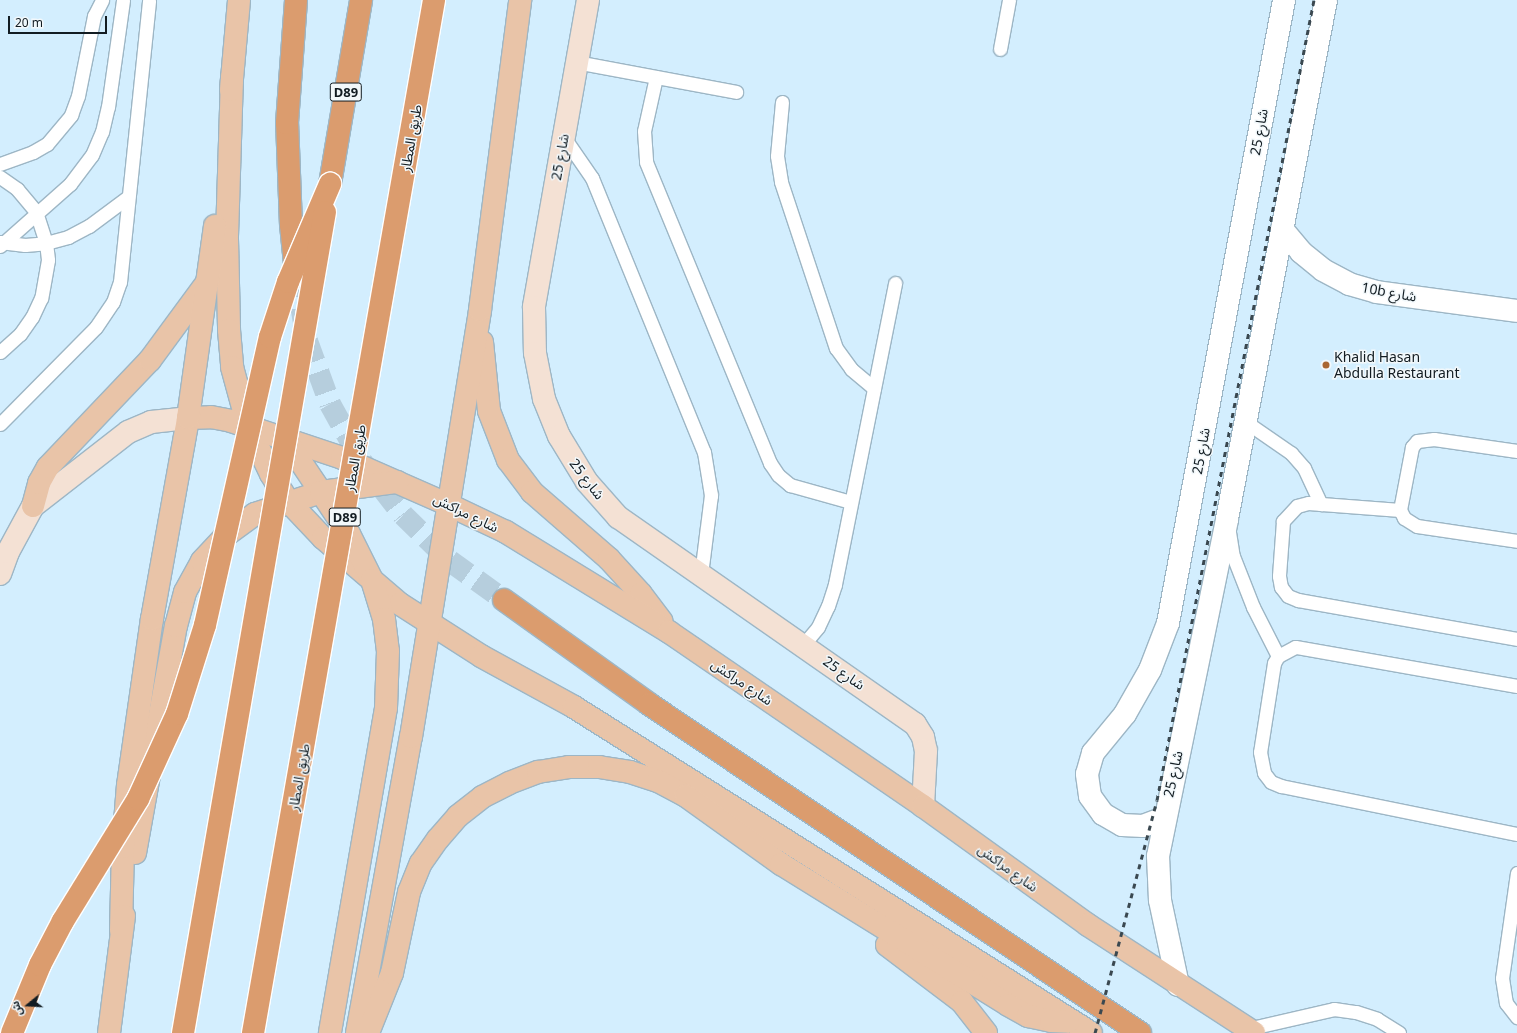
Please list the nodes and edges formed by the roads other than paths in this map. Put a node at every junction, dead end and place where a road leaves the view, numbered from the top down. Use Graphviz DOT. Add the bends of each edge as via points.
graph roads {
  1 [pos="102,0"];
  2 [pos="123,0"];
  3 [pos="149,0"];
  4 [pos="240,0"];
  5 [pos="296,0"];
  6 [pos="362,0"];
  7 [pos="434,0"];
  8 [pos="520,0"];
  9 [pos="588,0"];
  10 [pos="1009,0"];
  11 [pos="1284,0"];
  12 [pos="1326,0"];
  13 [pos="1000,49"];
  14 [pos="576,62"];
  15 [pos="232,77"];
  16 [pos="656,77"];
  17 [pos="736,92"];
  18 [pos="782,102"];
  19 [pos="563,136"];
  20 [pos="0,164"];
  21 [pos="0,177"];
  22 [pos="330,184"];
  23 [pos="128,197"];
  24 [pos="36,212"];
  25 [pos="1282,229"];
  26 [pos="1,243"];
  27 [pos="46,243"];
  28 [pos="296,275"];
  29 [pos="209,281"];
  30 [pos="895,283"];
  31 [pos="480,310"];
  32 [pos="1517,311"];
  33 [pos="0,352"];
  34 [pos="874,388"];
  35 [pos="188,418"];
  36 [pos="1246,422"];
  37 [pos="0,424"];
  38 [pos="248,426"];
  39 [pos="284,437"];
  40 [pos="1517,451"];
  41 [pos="398,482"];
  42 [pos="322,492"];
  43 [pos="288,501"];
  44 [pos="851,502"];
  45 [pos="447,504"];
  46 [pos="1321,504"];
  47 [pos="33,506"];
  48 [pos="1400,510"];
  49 [pos="1227,519"];
  50 [pos="1517,540"];
  51 [pos="1216,564"];
  52 [pos="1179,573"];
  53 [pos="0,574"];
  54 [pos="701,574"];
  55 [pos="372,580"];
  56 [pos="504,600"];
  57 [pos="429,623"];
  58 [pos="669,632"];
  59 [pos="1517,639"];
  60 [pos="803,645"];
  61 [pos="1278,656"];
  62 [pos="1517,686"];
  63 [pos="923,806"];
  64 [pos="1164,818"];
  65 [pos="1517,834"];
  66 [pos="781,864"];
  67 [pos="1517,873"];
  68 [pos="121,930"];
  69 [pos="1178,985"];
  70 [pos="1517,1017"];
  71 [pos="1082,1028"];
  72 [pos="1251,1031"];
  73 [pos="12,1033"];
  74 [pos="109,1033"];
  75 [pos="183,1033"];
  76 [pos="253,1033"];
  77 [pos="330,1033"];
  78 [pos="357,1033"];
  79 [pos="368,1033"];
  80 [pos="986,1033"];
  81 [pos="1140,1033"];
  82 [pos="1399,1033"];
  1 -- 20 [label="lane" via="94,16 78,96 71,115 47,144"];
  2 -- 24 [label="lane" via="102,132 82,170 70,184"];
  3 -- 23 [label="lane"];
  4 -- 15 [label="main road"];
  5 -- 28 [label="highway" via="287,123 291,225"];
  6 -- 22 [label="highway, D89"];
  7 -- 76 [label="highway, طريق المطار / D89, bridge"];
  8 -- 31 [label="main road"];
  9 -- 14 [label="street, شارع 25"];
  10 -- 13 [label="lane"];
  11 -- 52 [label="street, شارع 25"];
  12 -- 25 [label="street, شارع 25"];
  14 -- 16 [label="lane"];
  14 -- 19 [label="street, شارع 25"];
  15 -- 29 [label="main road"];
  15 -- 38 [label="main road" via="227,239 229,330 232,367"];
  16 -- 17 [label="lane"];
  16 -- 44 [label="lane" via="644,131 646,162 770,463 778,475 790,485"];
  18 -- 34 [label="lane" via="776,156 783,190 836,348 851,369"];
  19 -- 54 [label="lane" via="592,178 704,452 711,495"];
  19 -- 54 [label="street, شارع 25" via="534,307 535,353 544,399 569,456 587,482 618,517"];
  21 -- 24 [label="lane" via="17,190"];
  22 -- 73 [label="highway, bridge" via="288,282 270,337 205,625 177,714 138,799 47,953"];
  22 -- 75 [label="highway, D89, bridge"];
  23 -- 27 [label="lane" via="89,226 68,237"];
  23 -- 37 [label="lane" via="120,282 109,309 96,327"];
  24 -- 26 [label="lane"];
  24 -- 27 [label="lane"];
  25 -- 32 [label="street, 10b شارع" via="1312,261 1349,284 1378,292"];
  25 -- 36 [label="street, شارع 25"];
  26 -- 27 [label="lane"];
  27 -- 33 [label="lane" via="48,260 41,298 20,334"];
  29 -- 35 [label="main road"];
  29 -- 47 [label="main road" via="150,360 48,467 39,482"];
  30 -- 34 [label="lane"];
  31 -- 45 [label="main road"];
  31 -- 58 [label="main road" via="489,411 508,460 532,492 609,559 641,594"];
  34 -- 44 [label="lane"];
  35 -- 38 [label="main road, شارع مراكش" via="211,416"];
  35 -- 47 [label="street" via="151,422 128,432"];
  35 -- 68 [label="main road" via="152,620 128,785 123,847"];
  36 -- 46 [label="lane" via="1291,453 1304,468"];
  36 -- 49 [label="street, شارع 25"];
  38 -- 39 [label="main road, شارع مراكش"];
  38 -- 43 [label="main road" via="271,474"];
  39 -- 41 [label="main road, شارع مراكش"];
  39 -- 42 [label="main road"];
  40 -- 48 [label="lane" via="1434,439 1417,441 1412,447"];
  41 -- 42 [label="main road"];
  41 -- 45 [label="main road, شارع مراكش"];
  42 -- 43 [label="main road"];
  42 -- 55 [label="main road"];
  43 -- 55 [label="main road" via="323,538"];
  43 -- 68 [label="main road" via="255,514 226,535 202,561 185,592 176,626"];
  44 -- 60 [label="lane" via="828,606 818,627"];
  45 -- 57 [label="main road"];
  45 -- 58 [label="main road, شارع مراكش" via="518,540"];
  46 -- 48 [label="lane"];
  46 -- 59 [label="lane" via="1297,506 1283,521 1279,576 1288,596 1298,600"];
  47 -- 53 [label="street" via="8,552"];
  48 -- 50 [label="lane" via="1404,518 1417,526"];
  49 -- 51 [label="street, شارع 25"];
  49 -- 61 [label="lane" via="1233,556"];
  51 -- 52 [label="street"];
  51 -- 64 [label="street, شارع 25"];
  52 -- 64 [label="street, شارع 25" via="1168,623 1150,670 1125,714 1093,753 1087,774 1090,796 1103,814 1122,825 1144,826"];
  54 -- 60 [label="street, شارع 25"];
  55 -- 57 [label="main road" via="400,604"];
  55 -- 77 [label="main road" via="384,620 388,651 386,708"];
  56 -- 81 [label="highway" via="649,704"];
  57 -- 71 [label="main road" via="481,656 574,707"];
  57 -- 78 [label="main road"];
  58 -- 63 [label="main road, شارع مراكش"];
  60 -- 63 [label="street, شارع 25" via="915,724 923,736 926,751"];
  61 -- 62 [label="lane" via="1295,647"];
  61 -- 65 [label="lane" via="1268,693 1260,752 1264,774 1271,782"];
  63 -- 69 [label="main road, شارع مراكش" via="1088,925"];
  64 -- 69 [label="street, شارع 25" via="1158,856 1160,900"];
  66 -- 71 [label="main road" via="1028,1016"];
  66 -- 79 [label="main road" via="686,796 658,781 630,772 599,767 569,767 538,772 509,783 482,797 458,816 421,863 409,892 392,972"];
  66 -- 80 [label="main road" via="962,1002"];
  67 -- 70 [label="lane" via="1502,978 1506,1003"];
  68 -- 74 [label="main road"];
  69 -- 72 [label="main road, شارع مراكش"];
  72 -- 82 [label="lane" via="1334,1010 1356,1012 1377,1019"];
}
